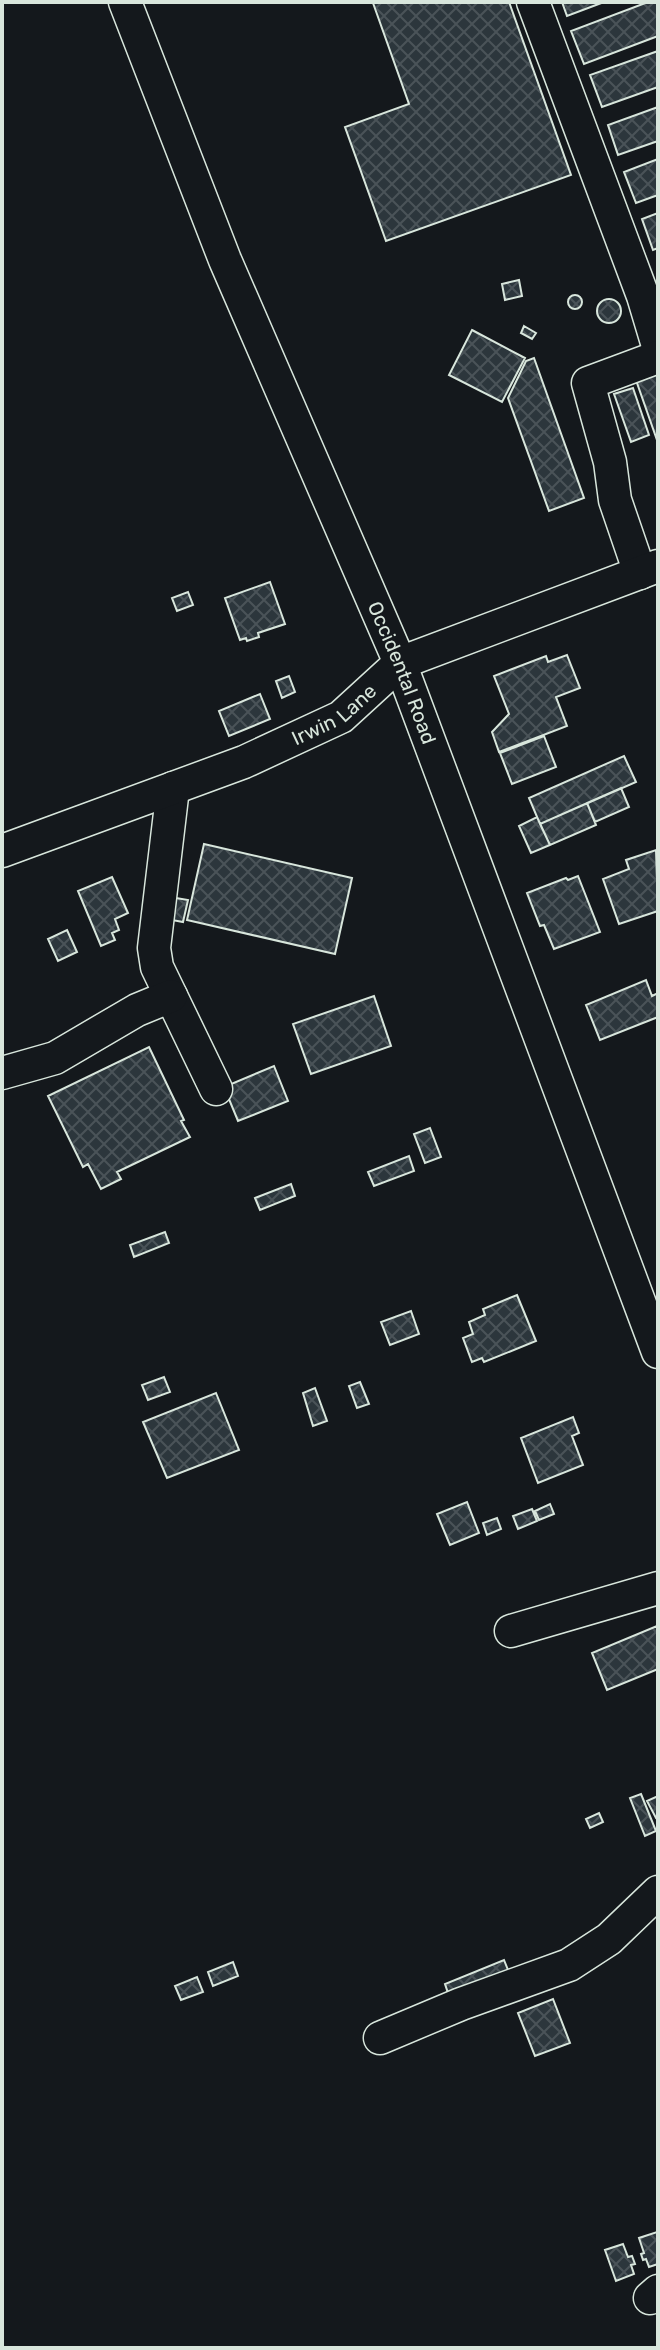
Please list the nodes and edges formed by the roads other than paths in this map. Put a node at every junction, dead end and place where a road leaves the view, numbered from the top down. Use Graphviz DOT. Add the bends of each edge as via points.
graph roads {
  1 [pos="125,2"];
  2 [pos="533,2"];
  3 [pos="658,346"];
  4 [pos="658,357"];
  5 [pos="649,570"];
  6 [pos="400,663"];
  7 [pos="173,788"];
  8 [pos="2,851"];
  9 [pos="171,996"];
  10 [pos="2,1073"];
  11 [pos="216,1089"];
  12 [pos="658,1352"];
  13 [pos="658,1588"];
  14 [pos="511,1631"];
  15 [pos="658,1892"];
  16 [pos="380,2038"];
  1 -- 6 [label="street, Occidental Road" via="225,260"];
  2 -- 3 [label="street"];
  4 -- 5 [label="street" via="588,383 615,500"];
  5 -- 6 [label="street, Irwin Lane"];
  6 -- 7 [label="street, Irwin Lane" via="341,717"];
  6 -- 12 [label="street, Occidental Road"];
  7 -- 8 [label="street, Irwin Lane"];
  7 -- 9 [label="street" via="154,948"];
  9 -- 10 [label="street" via="55,1058"];
  9 -- 11 [label="street"];
  13 -- 14 [label="street"];
  15 -- 16 [label="street" via="609,1939 569,1965"];
}
